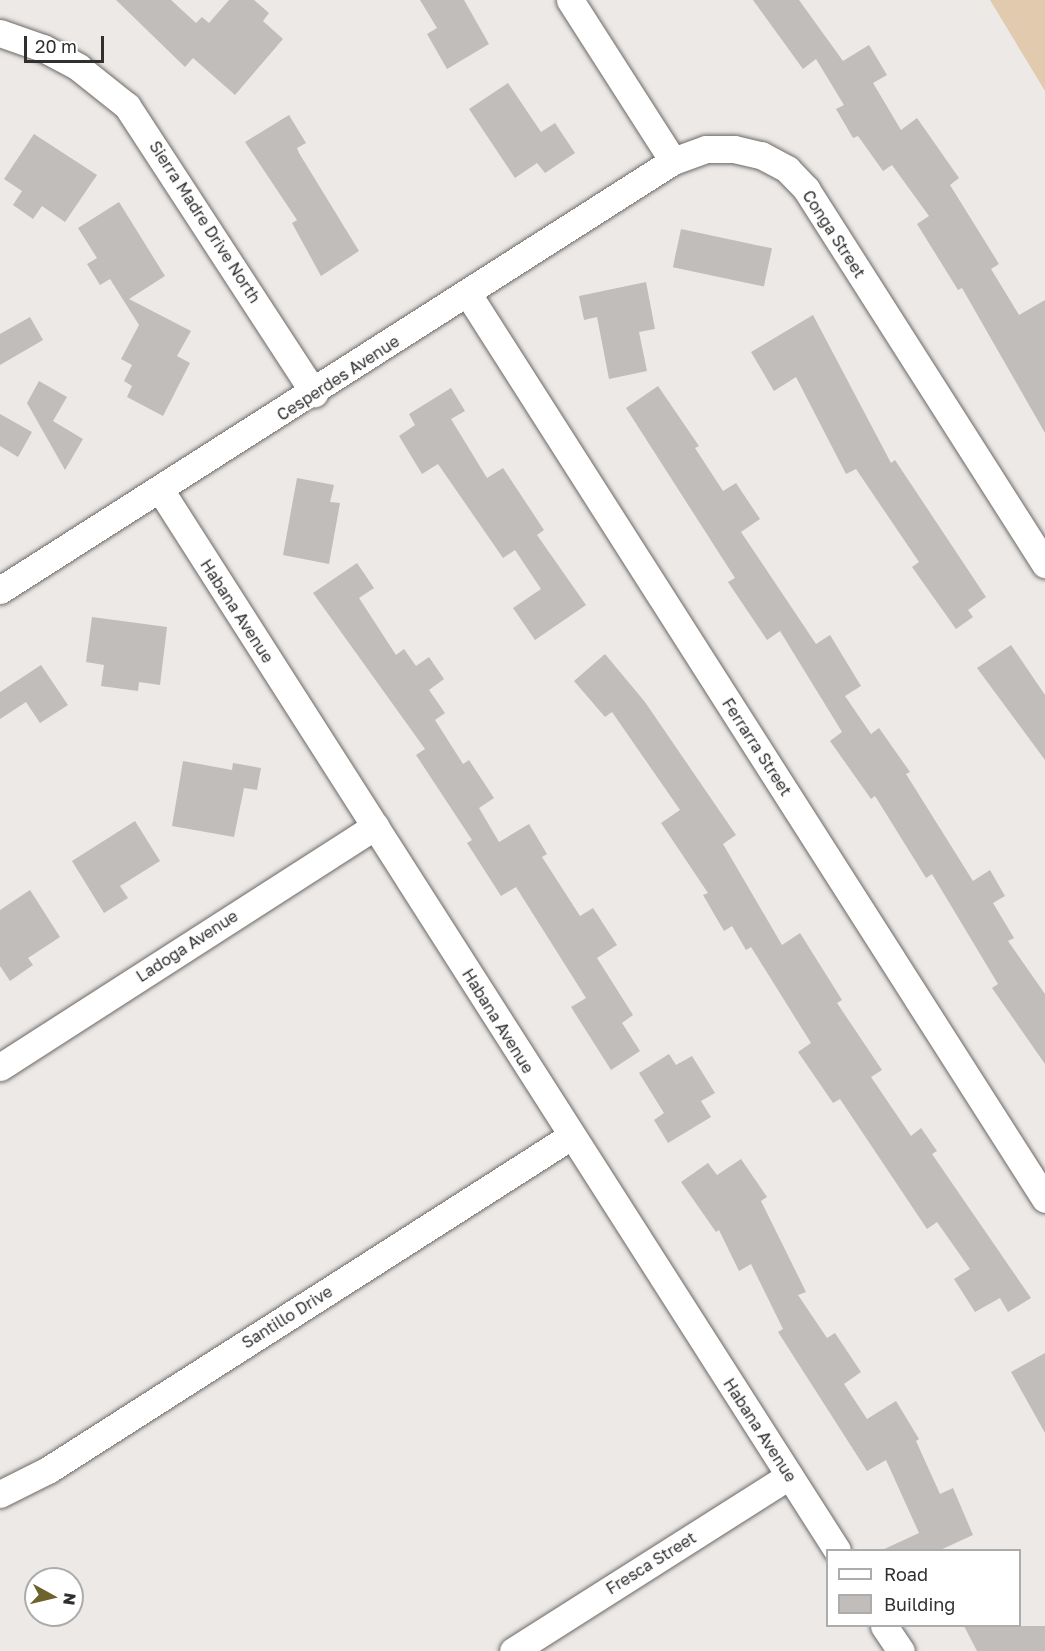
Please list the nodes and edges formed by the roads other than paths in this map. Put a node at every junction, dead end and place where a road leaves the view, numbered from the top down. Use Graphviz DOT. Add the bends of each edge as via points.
graph roads {
  1 [pos="570,0"];
  2 [pos="0,33"];
  3 [pos="673,161"];
  4 [pos="468,294"];
  5 [pos="314,393"];
  6 [pos="161,490"];
  7 [pos="1045,564"];
  8 [pos="0,590"];
  9 [pos="375,826"];
  10 [pos="0,1067"];
  11 [pos="571,1136"];
  12 [pos="1045,1199"];
  13 [pos="789,1476"];
  14 [pos="0,1494"];
  15 [pos="836,1549"];
  16 [pos="885,1627"];
  17 [pos="513,1651"];
  18 [pos="900,1651"];
  1 -- 3 [label="street"];
  2 -- 5 [label="street, Sierra Madre Drive North" via="43,48 78,67 127,106"];
  3 -- 4 [label="street, Cesperdes Avenue"];
  3 -- 7 [label="street, Conga Street" via="706,149 734,149 761,155 787,169 806,189"];
  4 -- 5 [label="street, Cesperdes Avenue"];
  4 -- 12 [label="street, Ferrarra Street"];
  5 -- 6 [label="street, Cesperdes Avenue"];
  6 -- 8 [label="street, Cesperdes Avenue"];
  6 -- 9 [label="street, Habana Avenue"];
  9 -- 10 [label="street, Ladoga Avenue"];
  9 -- 11 [label="street, Habana Avenue"];
  11 -- 13 [label="street, Habana Avenue"];
  11 -- 14 [label="street, Santillo Drive" via="48,1470"];
  13 -- 15 [label="street, Habana Avenue"];
  13 -- 17 [label="street, Fresca Street"];
  16 -- 18 [label="street"];
}
